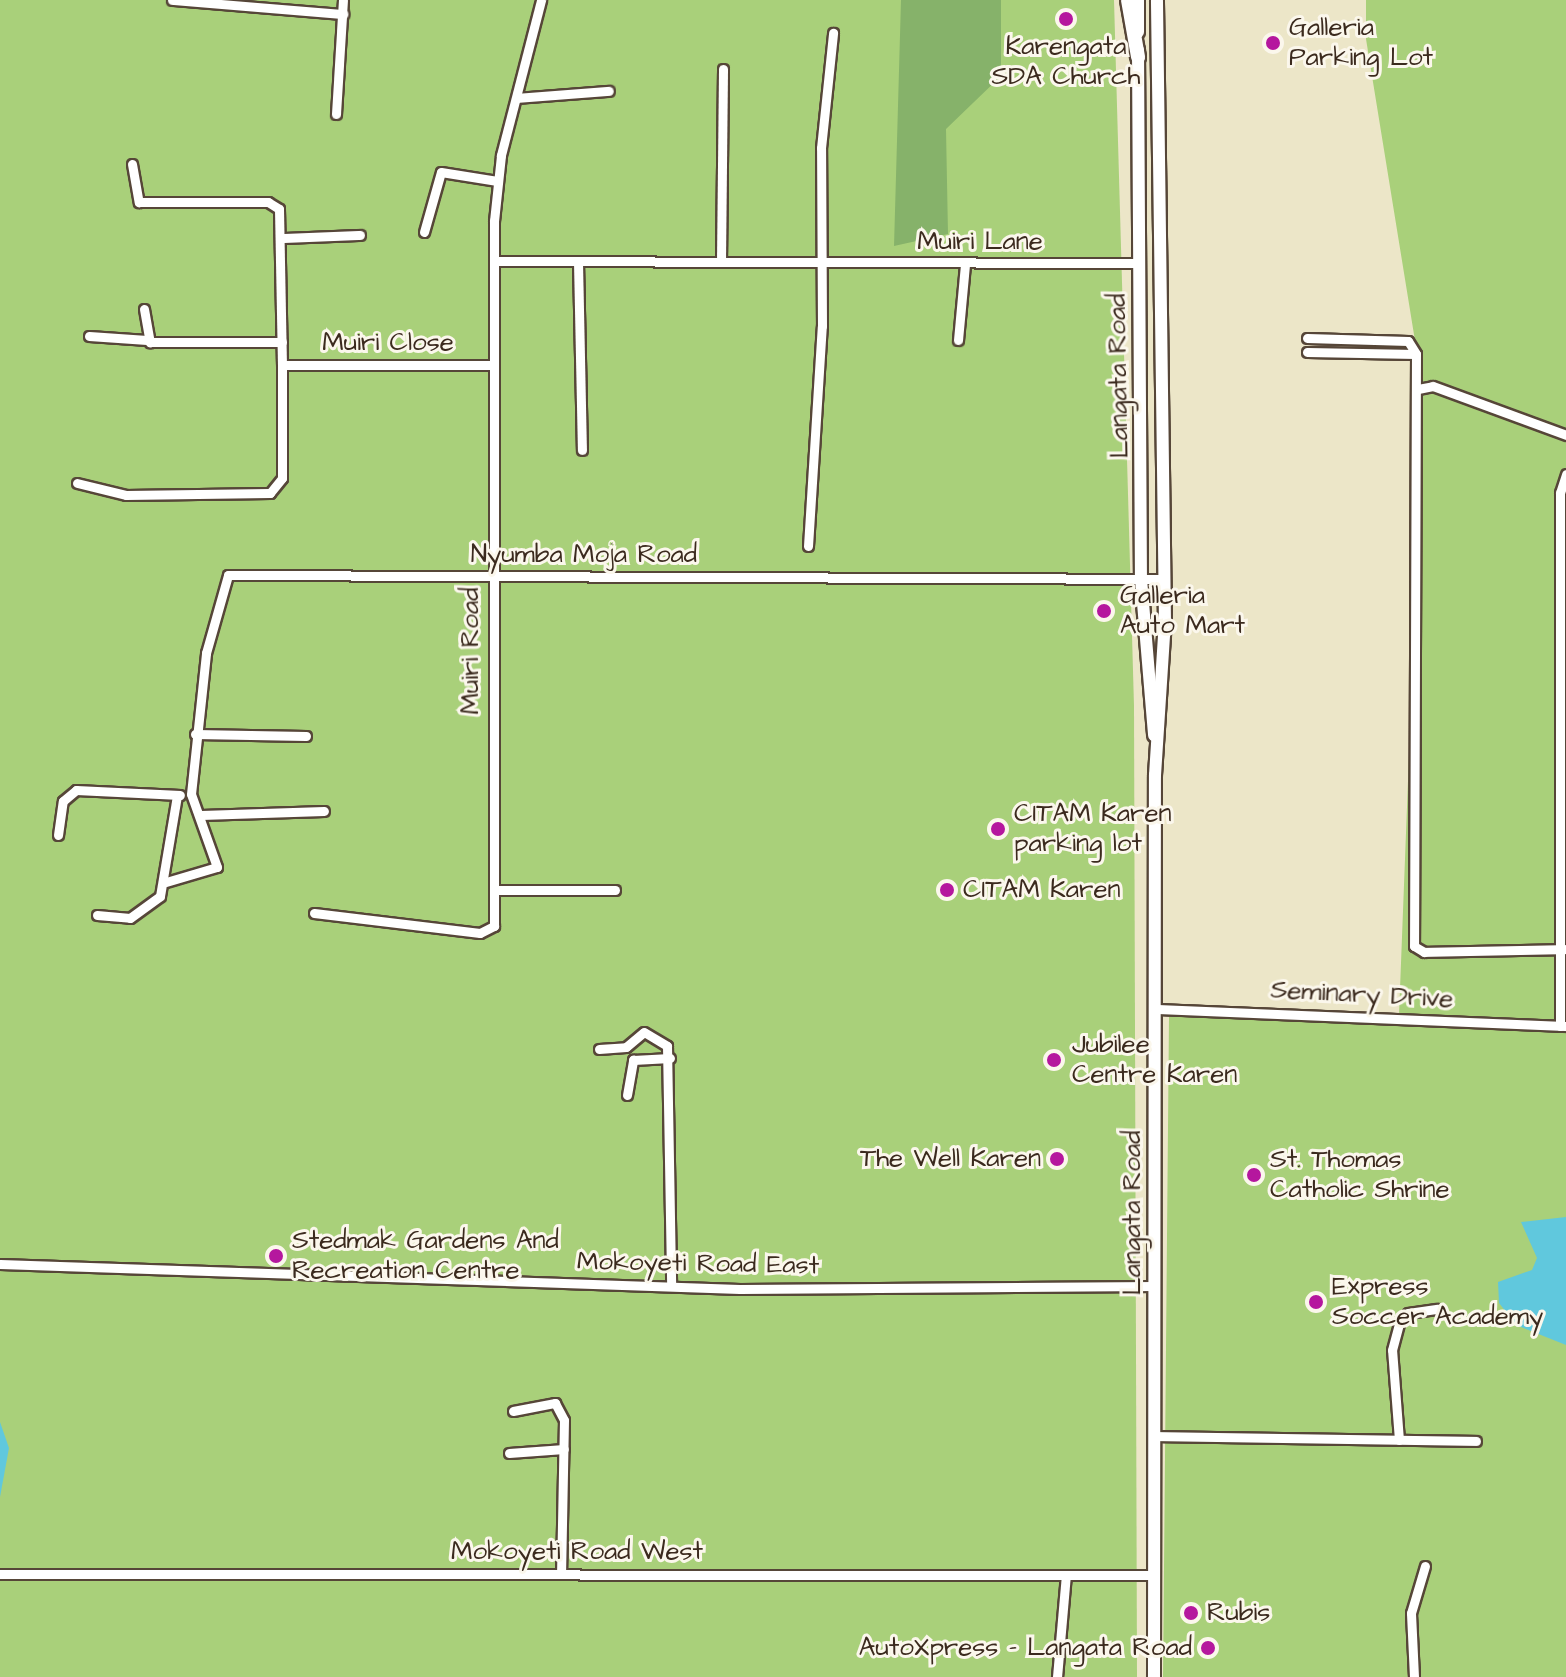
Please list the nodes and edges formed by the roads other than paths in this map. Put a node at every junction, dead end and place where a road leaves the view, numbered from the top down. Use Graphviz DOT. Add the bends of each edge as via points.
graph roads {
  1 [pos="172,0"];
  2 [pos="343,0"];
  3 [pos="541,0"];
  4 [pos="1128,0"];
  5 [pos="1138,0"];
  6 [pos="1157,0"];
  7 [pos="343,14"];
  8 [pos="833,33"];
  9 [pos="1138,57"];
  10 [pos="723,69"];
  11 [pos="609,91"];
  12 [pos="517,98"];
  13 [pos="336,114"];
  14 [pos="132,164"];
  15 [pos="497,181"];
  16 [pos="424,232"];
  17 [pos="360,235"];
  18 [pos="282,238"];
  19 [pos="494,261"];
  20 [pos="721,261"];
  21 [pos="820,261"];
  22 [pos="578,262"];
  23 [pos="1139,263"];
  24 [pos="965,264"];
  25 [pos="144,309"];
  26 [pos="89,336"];
  27 [pos="1307,338"];
  28 [pos="147,340"];
  29 [pos="958,340"];
  30 [pos="282,342"];
  31 [pos="1307,352"];
  32 [pos="1416,354"];
  33 [pos="282,365"];
  34 [pos="493,365"];
  35 [pos="1418,389"];
  36 [pos="1566,435"];
  37 [pos="582,450"];
  38 [pos="1566,474"];
  39 [pos="77,483"];
  40 [pos="808,546"];
  41 [pos="492,576"];
  42 [pos="1141,579"];
  43 [pos="1165,579"];
  44 [pos="195,734"];
  45 [pos="306,736"];
  46 [pos="1156,750"];
  47 [pos="191,794"];
  48 [pos="177,795"];
  49 [pos="324,811"];
  50 [pos="201,815"];
  51 [pos="58,835"];
  52 [pos="166,882"];
  53 [pos="495,890"];
  54 [pos="615,890"];
  55 [pos="314,913"];
  56 [pos="97,915"];
  57 [pos="1563,949"];
  58 [pos="1156,1009"];
  59 [pos="1563,1026"];
  60 [pos="599,1049"];
  61 [pos="670,1058"];
  62 [pos="627,1095"];
  63 [pos="0,1264"];
  64 [pos="671,1286"];
  65 [pos="1155,1286"];
  66 [pos="1438,1309"];
  67 [pos="513,1411"];
  68 [pos="1155,1436"];
  69 [pos="1399,1440"];
  70 [pos="1476,1441"];
  71 [pos="564,1449"];
  72 [pos="509,1453"];
  73 [pos="1425,1566"];
  74 [pos="561,1572"];
  75 [pos="0,1574"];
  76 [pos="1066,1575"];
  77 [pos="1155,1575"];
  78 [pos="1057,1677"];
  79 [pos="1154,1677"];
  80 [pos="1414,1677"];
  1 -- 7 [label="street"];
  2 -- 7 [label="street"];
  3 -- 12 [label="street, Muiri Road"];
  4 -- 9 [label="main road"];
  5 -- 9 [label="main road, Langata Road"];
  6 -- 43 [label="main road, Langata Road"];
  7 -- 13 [label="street"];
  8 -- 21 [label="street" via="821,148"];
  9 -- 23 [label="main road, Langata Road"];
  10 -- 20 [label="street"];
  11 -- 12 [label="street"];
  12 -- 15 [label="street, Muiri Road"];
  14 -- 18 [label="street" via="139,202 268,202 279,209"];
  15 -- 16 [label="street" via="441,172"];
  15 -- 19 [label="street, Muiri Road"];
  17 -- 18 [label="street"];
  18 -- 30 [label="street"];
  19 -- 22 [label="street, Muiri Lane"];
  19 -- 34 [label="street, Muiri Road"];
  20 -- 21 [label="street, Muiri Lane"];
  20 -- 22 [label="street, Muiri Lane"];
  21 -- 24 [label="street, Muiri Lane"];
  21 -- 40 [label="street"];
  22 -- 37 [label="street"];
  23 -- 24 [label="street, Muiri Lane"];
  23 -- 42 [label="main road, Langata Road"];
  24 -- 29 [label="street"];
  25 -- 28 [label="street"];
  26 -- 28 [label="street"];
  27 -- 32 [label="street" via="1408,341"];
  28 -- 30 [label="street"];
  30 -- 33 [label="street"];
  31 -- 32 [label="street"];
  32 -- 35 [label="street"];
  33 -- 34 [label="street, Muiri Close"];
  33 -- 39 [label="street" via="280,484 266,494 126,495"];
  34 -- 41 [label="street, Muiri Road"];
  35 -- 36 [label="street" via="1433,386"];
  35 -- 57 [label="street" via="1411,431 1413,942 1424,952"];
  38 -- 57 [label="street" via="1560,493"];
  41 -- 42 [label="street, Nyumba Moja Road"];
  41 -- 44 [label="street, Nyumba Moja Road" via="223,577"];
  41 -- 53 [label="street, Muiri Road"];
  42 -- 43 [label="street, Nyumba Moja Road"];
  42 -- 46 [label="main road, Langata Road"];
  43 -- 46 [label="main road, Langata Road"];
  44 -- 45 [label="street"];
  44 -- 47 [label="street, Nyumba Moja Road"];
  46 -- 58 [label="main road, Langata Road"];
  47 -- 48 [label="street"];
  47 -- 50 [label="street"];
  48 -- 51 [label="street" via="76,790 63,801"];
  48 -- 52 [label="street"];
  49 -- 50 [label="street"];
  50 -- 52 [label="street" via="216,870"];
  52 -- 56 [label="street" via="160,896 135,916"];
  53 -- 54 [label="street"];
  53 -- 55 [label="street, Muiri Road" via="494,926 480,933"];
  57 -- 59 [label="street"];
  58 -- 59 [label="street, Seminary Drive"];
  58 -- 65 [label="main road, Langata Road"];
  60 -- 61 [label="street" via="626,1047 648,1032 667,1044"];
  61 -- 62 [label="street" via="633,1060"];
  61 -- 64 [label="street"];
  63 -- 64 [label="street, Mokoyeti Road East"];
  64 -- 65 [label="street, Mokoyeti Road East"];
  65 -- 68 [label="main road, Langata Road"];
  66 -- 69 [label="street" via="1408,1313 1399,1323 1392,1350"];
  67 -- 71 [label="street" via="558,1405"];
  68 -- 69 [label="street"];
  68 -- 77 [label="main road, Langata Road"];
  69 -- 70 [label="street"];
  71 -- 72 [label="street"];
  71 -- 74 [label="street"];
  73 -- 80 [label="street" via="1411,1613"];
  74 -- 75 [label="street, Mokoyeti Road West"];
  74 -- 76 [label="street, Mokoyeti Road West"];
  76 -- 77 [label="street, Mokoyeti Road West"];
  76 -- 78 [label="street"];
  77 -- 79 [label="main road, Langata Road"];
}
